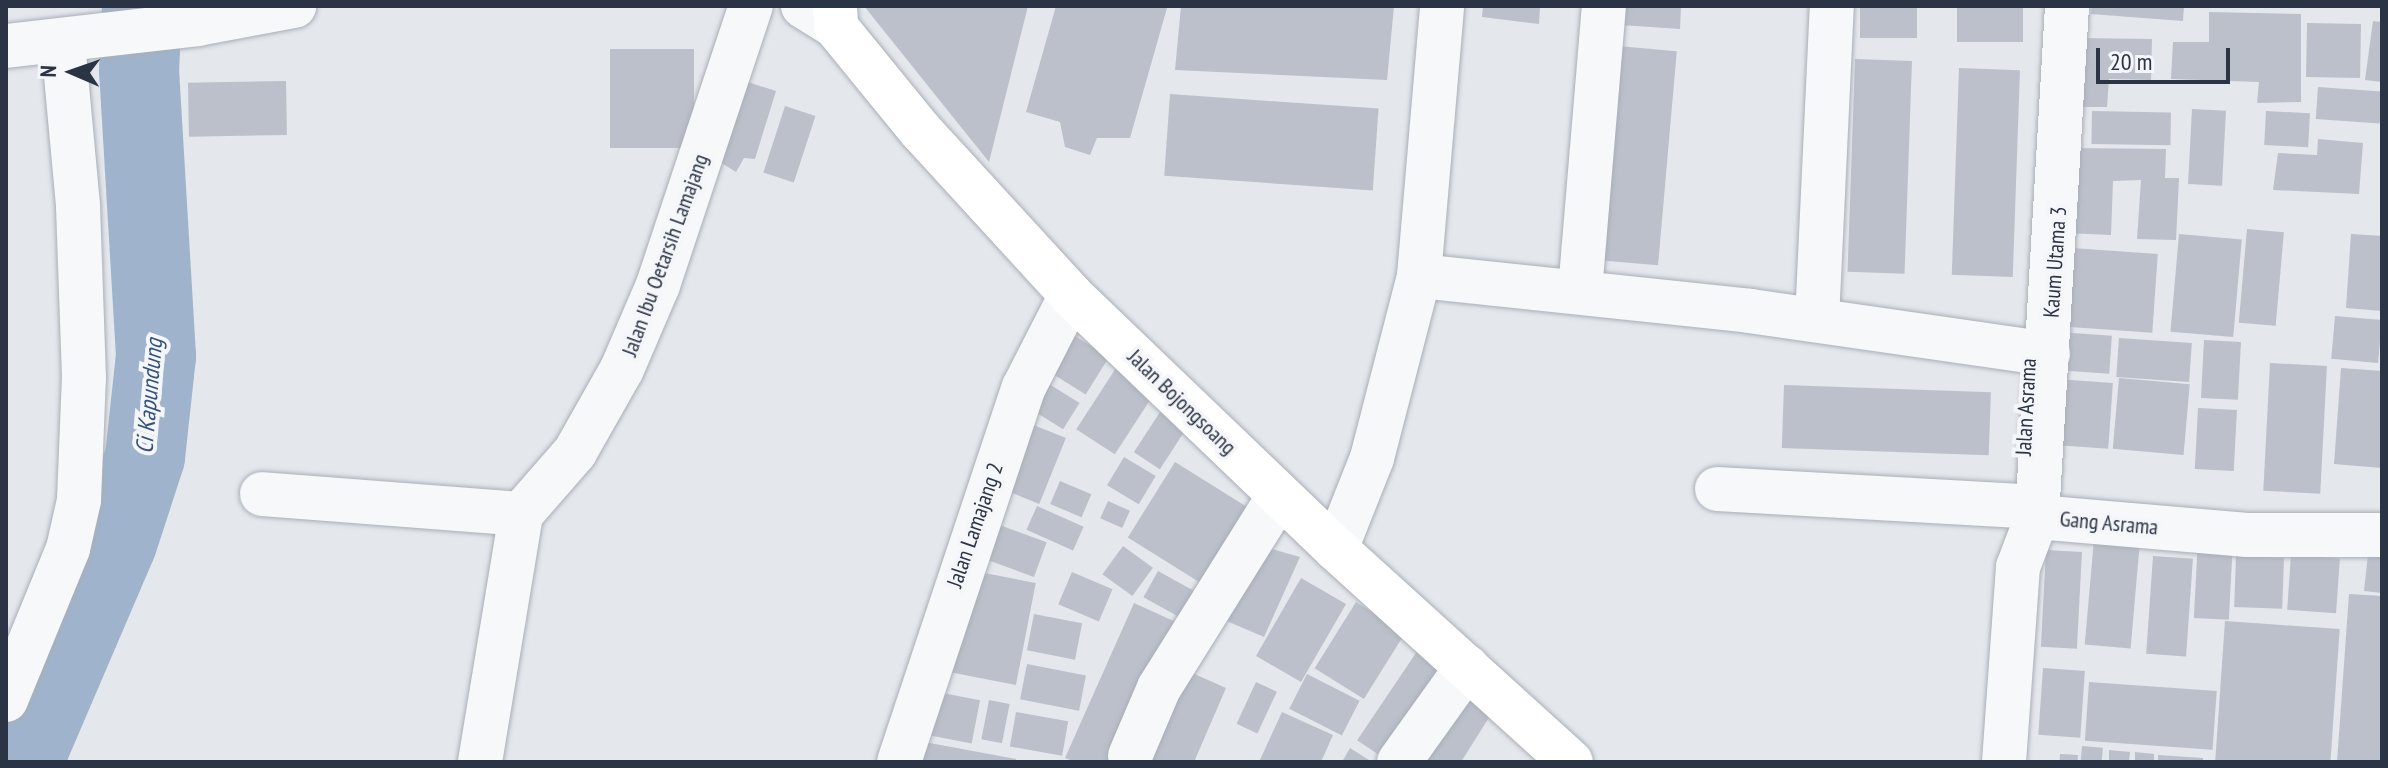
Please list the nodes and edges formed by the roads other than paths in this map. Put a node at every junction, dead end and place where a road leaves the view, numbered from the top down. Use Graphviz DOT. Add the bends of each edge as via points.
graph roads {
  1 [pos="294,6"];
  2 [pos="751,6"];
  3 [pos="1442,6"];
  4 [pos="1604,6"];
  5 [pos="1832,6"];
  6 [pos="2041,6"];
  7 [pos="2067,6"];
  8 [pos="825,13"];
  9 [pos="80,40"];
  10 [pos="6,46"];
  11 [pos="1419,276"];
  12 [pos="1580,291"];
  13 [pos="1071,295"];
  14 [pos="1817,320"];
  15 [pos="2038,353"];
  16 [pos="1717,489"];
  17 [pos="262,494"];
  18 [pos="1279,496"];
  19 [pos="2032,510"];
  20 [pos="521,514"];
  21 [pos="2382,535"];
  22 [pos="1336,549"];
  23 [pos="1467,667"];
  24 [pos="6,700"];
  25 [pos="1130,756"];
  26 [pos="480,762"];
  27 [pos="899,762"];
  28 [pos="1399,762"];
  29 [pos="1571,762"];
  30 [pos="2004,762"];
  1 -- 9 [label="street"];
  2 -- 20 [label="street, Jalan Ibu Oetarsih Lamajang" via="658,285 622,369 575,452"];
  3 -- 11 [label="street"];
  4 -- 12 [label="street"];
  5 -- 14 [label="street"];
  6 -- 15 [label="street, Jalan Asrama"];
  7 -- 15 [label="street, Kaum Utama 3"];
  8 -- 13 [label="main road, Jalan Bojongsoang" via="920,130"];
  9 -- 10 [label="street"];
  9 -- 24 [label="street" via="81,485 68,549"];
  11 -- 12 [label="street"];
  11 -- 22 [label="street" via="1372,458"];
  12 -- 14 [label="street"];
  13 -- 18 [label="main road, Jalan Bojongsoang"];
  13 -- 27 [label="street, Jalan Lamajang 2" via="1024,387"];
  14 -- 15 [label="street"];
  15 -- 19 [label="street, Kaum Utama 3"];
  16 -- 19 [label="street"];
  17 -- 20 [label="street"];
  18 -- 22 [label="main road, Jalan Bojongsoang"];
  18 -- 25 [label="street" via="1159,688"];
  19 -- 21 [label="street, Gang Asrama" via="2247,535"];
  19 -- 30 [label="street, Gang Asrama" via="2018,567"];
  20 -- 26 [label="street"];
  22 -- 23 [label="main road, Jalan Bojongsoang"];
  23 -- 28 [label="street"];
  23 -- 29 [label="main road, Jalan Bojongsoang"];
}
